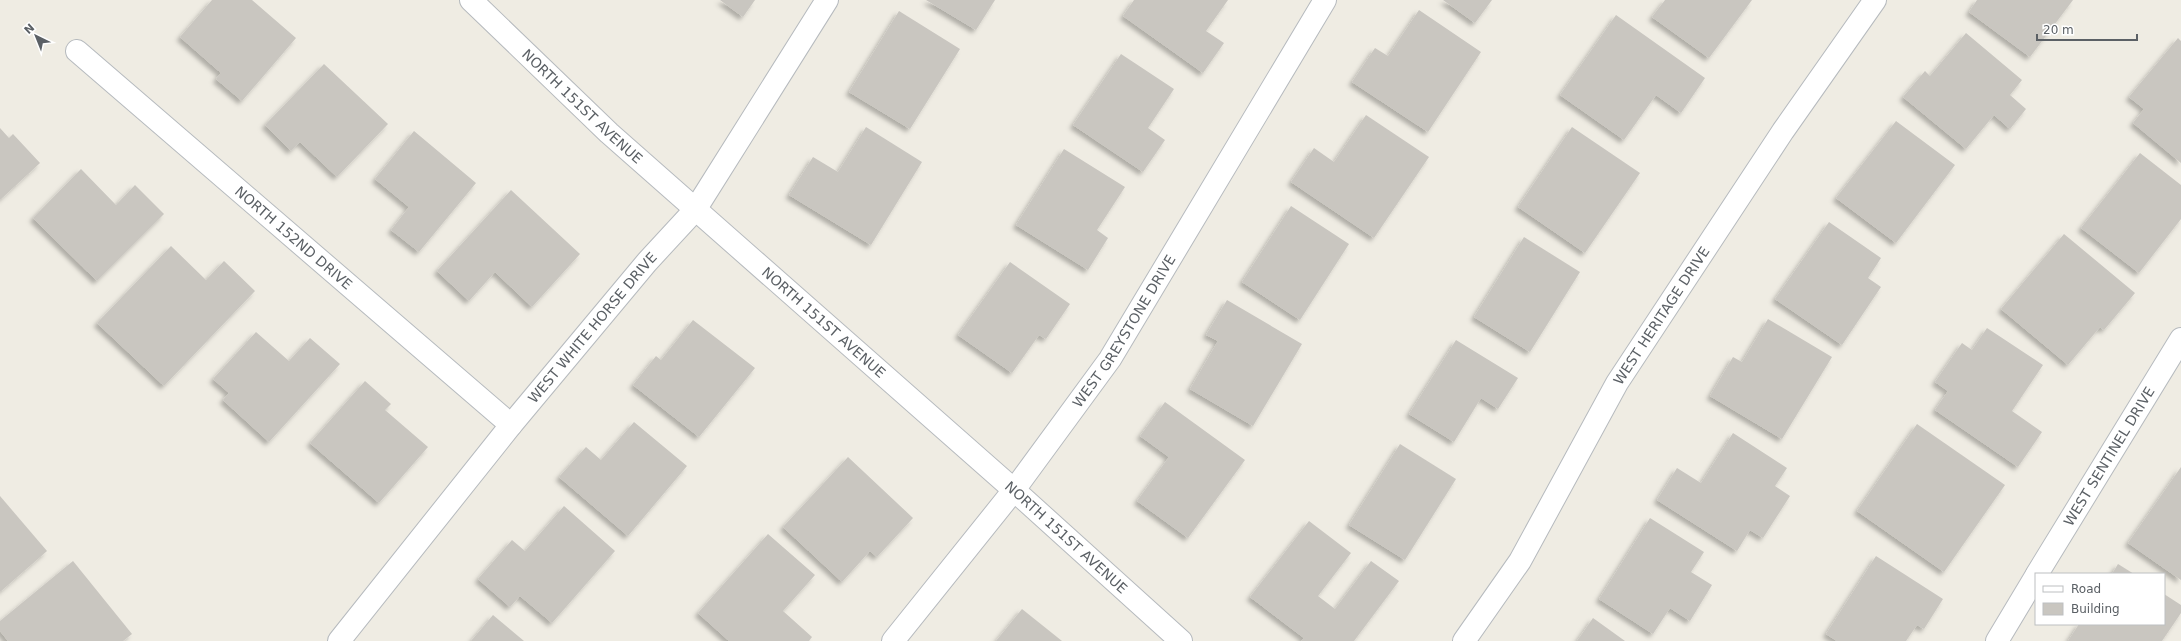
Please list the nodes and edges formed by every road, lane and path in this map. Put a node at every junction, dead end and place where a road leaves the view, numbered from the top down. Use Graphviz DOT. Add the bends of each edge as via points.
graph roads {
  1 [pos="471,0"];
  2 [pos="826,0"];
  3 [pos="1325,0"];
  4 [pos="1875,0"];
  5 [pos="77,51"];
  6 [pos="695,210"];
  7 [pos="2181,339"];
  8 [pos="511,425"];
  9 [pos="1014,490"];
  10 [pos="2038,573"];
  11 [pos="2035,578"];
  12 [pos="339,641"];
  13 [pos="893,641"];
  14 [pos="1181,641"];
  15 [pos="1464,641"];
  16 [pos="1997,641"];
  1 -- 6 [label="street, NORTH 151ST AVENUE" via="609,133"];
  2 -- 6 [label="street, WEST WHITE HORSE DRIVE"];
  3 -- 9 [label="street, WEST GREYSTONE DRIVE" via="1110,359"];
  4 -- 15 [label="street, WEST HERITAGE DRIVE" via="1783,131 1617,383 1520,561"];
  5 -- 8 [label="street, NORTH 152ND DRIVE"];
  6 -- 8 [label="street, WEST WHITE HORSE DRIVE" via="647,262"];
  6 -- 9 [label="street, NORTH 151ST AVENUE"];
  7 -- 10 [label="street, WEST SENTINEL DRIVE"];
  8 -- 12 [label="street, WEST WHITE HORSE DRIVE"];
  9 -- 13 [label="street, WEST GREYSTONE DRIVE"];
  9 -- 14 [label="street, NORTH 151ST AVENUE"];
  11 -- 16 [label="street, WEST SENTINEL DRIVE"];
}
